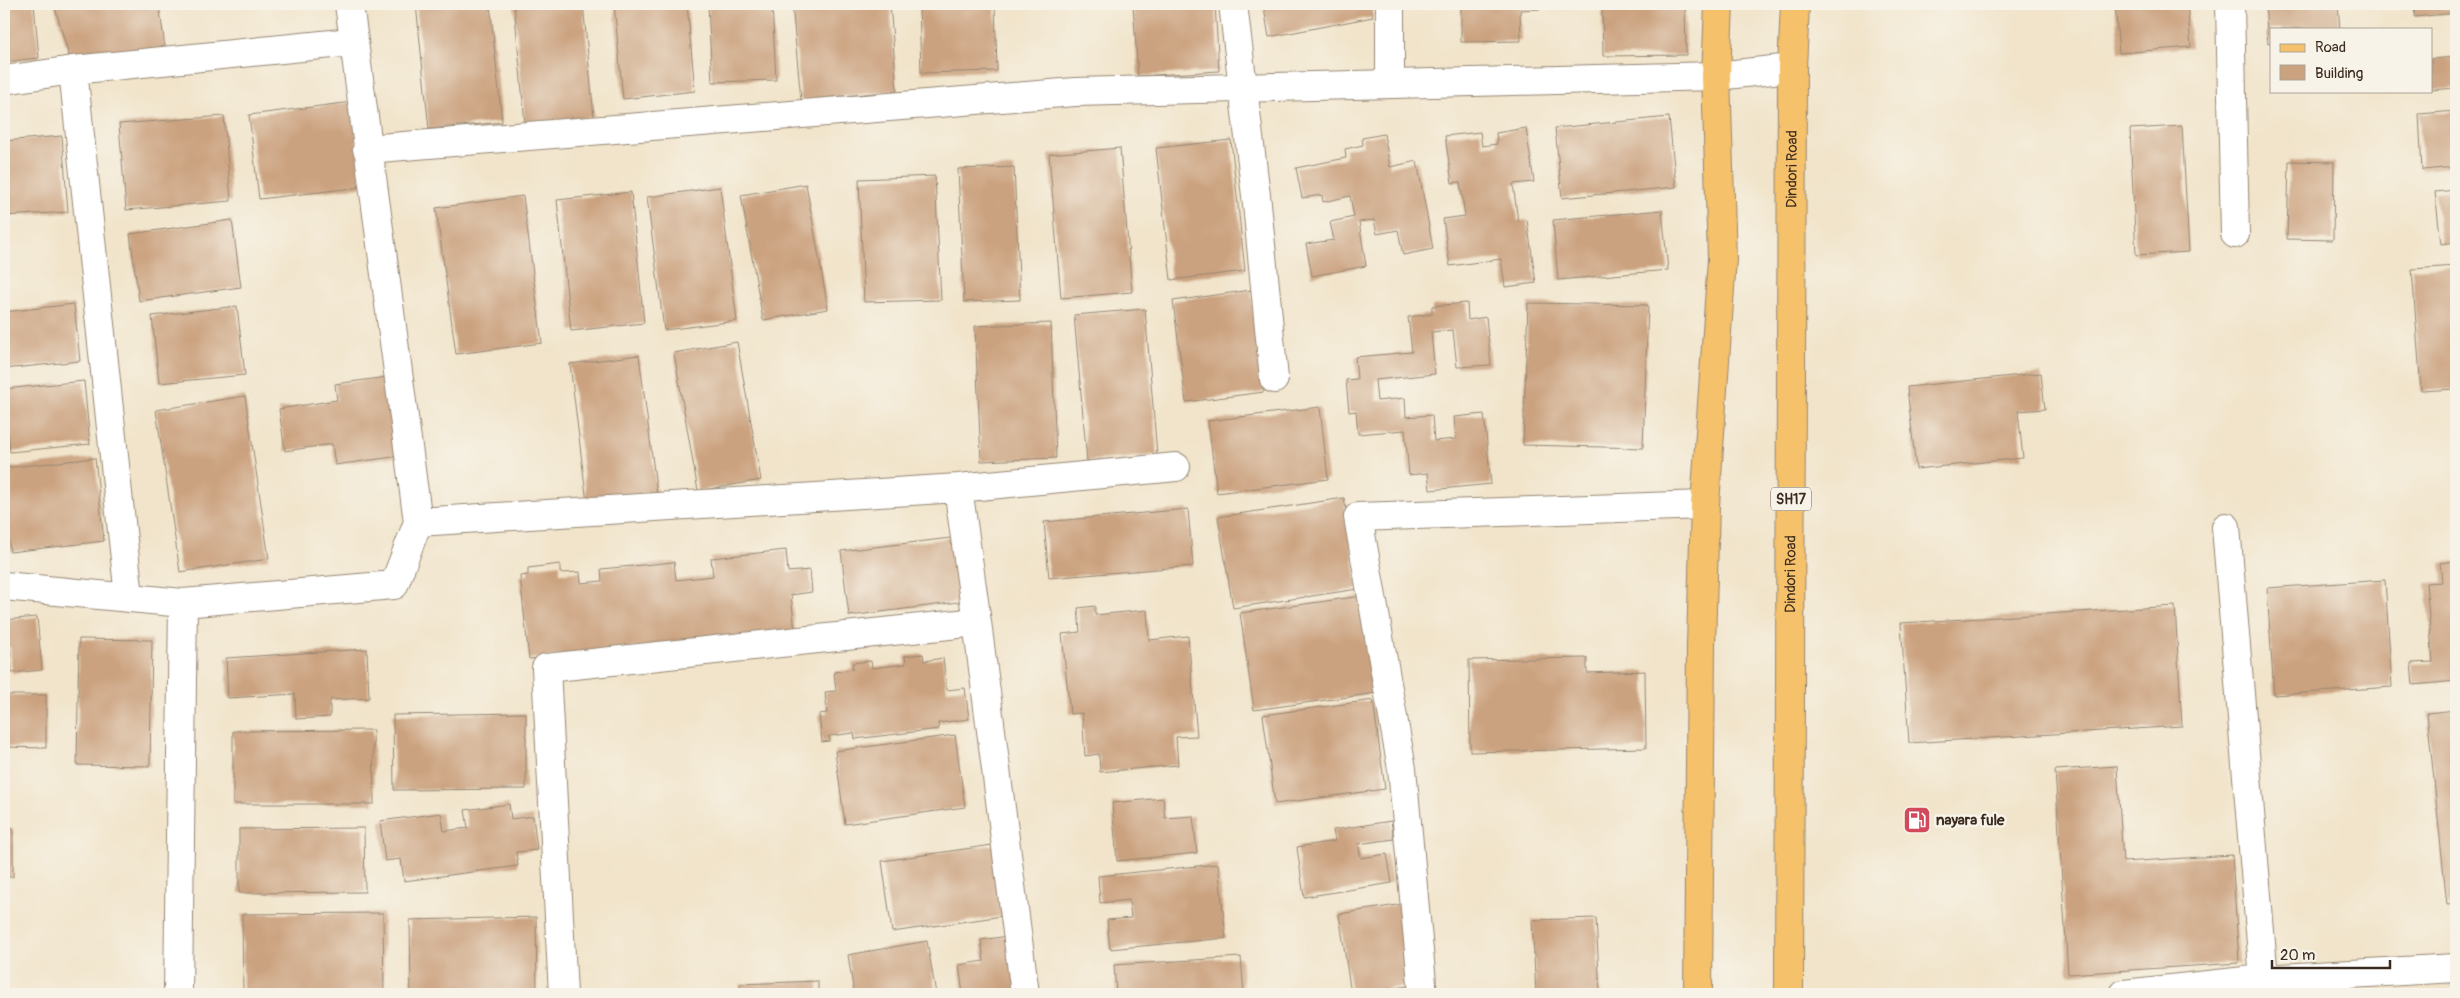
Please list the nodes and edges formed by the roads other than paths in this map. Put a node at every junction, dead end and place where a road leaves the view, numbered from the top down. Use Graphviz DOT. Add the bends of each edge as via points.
graph roads {
  1 [pos="348,4"];
  2 [pos="1233,4"];
  3 [pos="1390,4"];
  4 [pos="1719,4"];
  5 [pos="1796,4"];
  6 [pos="2230,4"];
  7 [pos="352,42"];
  8 [pos="1792,68"];
  9 [pos="73,70"];
  10 [pos="1716,76"];
  11 [pos="4,80"];
  12 [pos="1390,84"];
  13 [pos="1243,88"];
  14 [pos="367,149"];
  15 [pos="2235,234"];
  16 [pos="1274,379"];
  17 [pos="1176,466"];
  18 [pos="958,488"];
  19 [pos="1705,505"];
  20 [pos="418,522"];
  21 [pos="2226,527"];
  22 [pos="4,586"];
  23 [pos="129,597"];
  24 [pos="183,603"];
  25 [pos="977,622"];
  26 [pos="2456,968"];
  27 [pos="2264,978"];
  28 [pos="178,994"];
  29 [pos="563,994"];
  30 [pos="1025,994"];
  31 [pos="1423,994"];
  32 [pos="1698,994"];
  33 [pos="1789,994"];
  34 [pos="2124,994"];
  1 -- 7 [label="street"];
  2 -- 13 [label="street"];
  3 -- 12 [label="street"];
  4 -- 10 [label="main road"];
  5 -- 8 [label="main road, Dindori Road / SH17"];
  6 -- 15 [label="street"];
  7 -- 9 [label="street"];
  7 -- 14 [label="street"];
  8 -- 10 [label="street"];
  8 -- 33 [label="main road, Dindori Road / SH17"];
  9 -- 11 [label="street"];
  9 -- 23 [label="street"];
  10 -- 12 [label="street"];
  10 -- 19 [label="main road" via="1722,259"];
  12 -- 13 [label="street"];
  13 -- 14 [label="street" via="1075,92"];
  13 -- 16 [label="street"];
  14 -- 20 [label="street"];
  17 -- 18 [label="street"];
  18 -- 20 [label="street"];
  18 -- 25 [label="street"];
  19 -- 31 [label="street" via="1358,517 1402,769"];
  19 -- 32 [label="main road"];
  20 -- 24 [label="street" via="394,585"];
  21 -- 27 [label="street"];
  22 -- 23 [label="street"];
  23 -- 24 [label="street"];
  24 -- 28 [label="street"];
  25 -- 29 [label="street" via="546,668"];
  25 -- 30 [label="street"];
  26 -- 27 [label="street"];
  27 -- 34 [label="street"];
}
